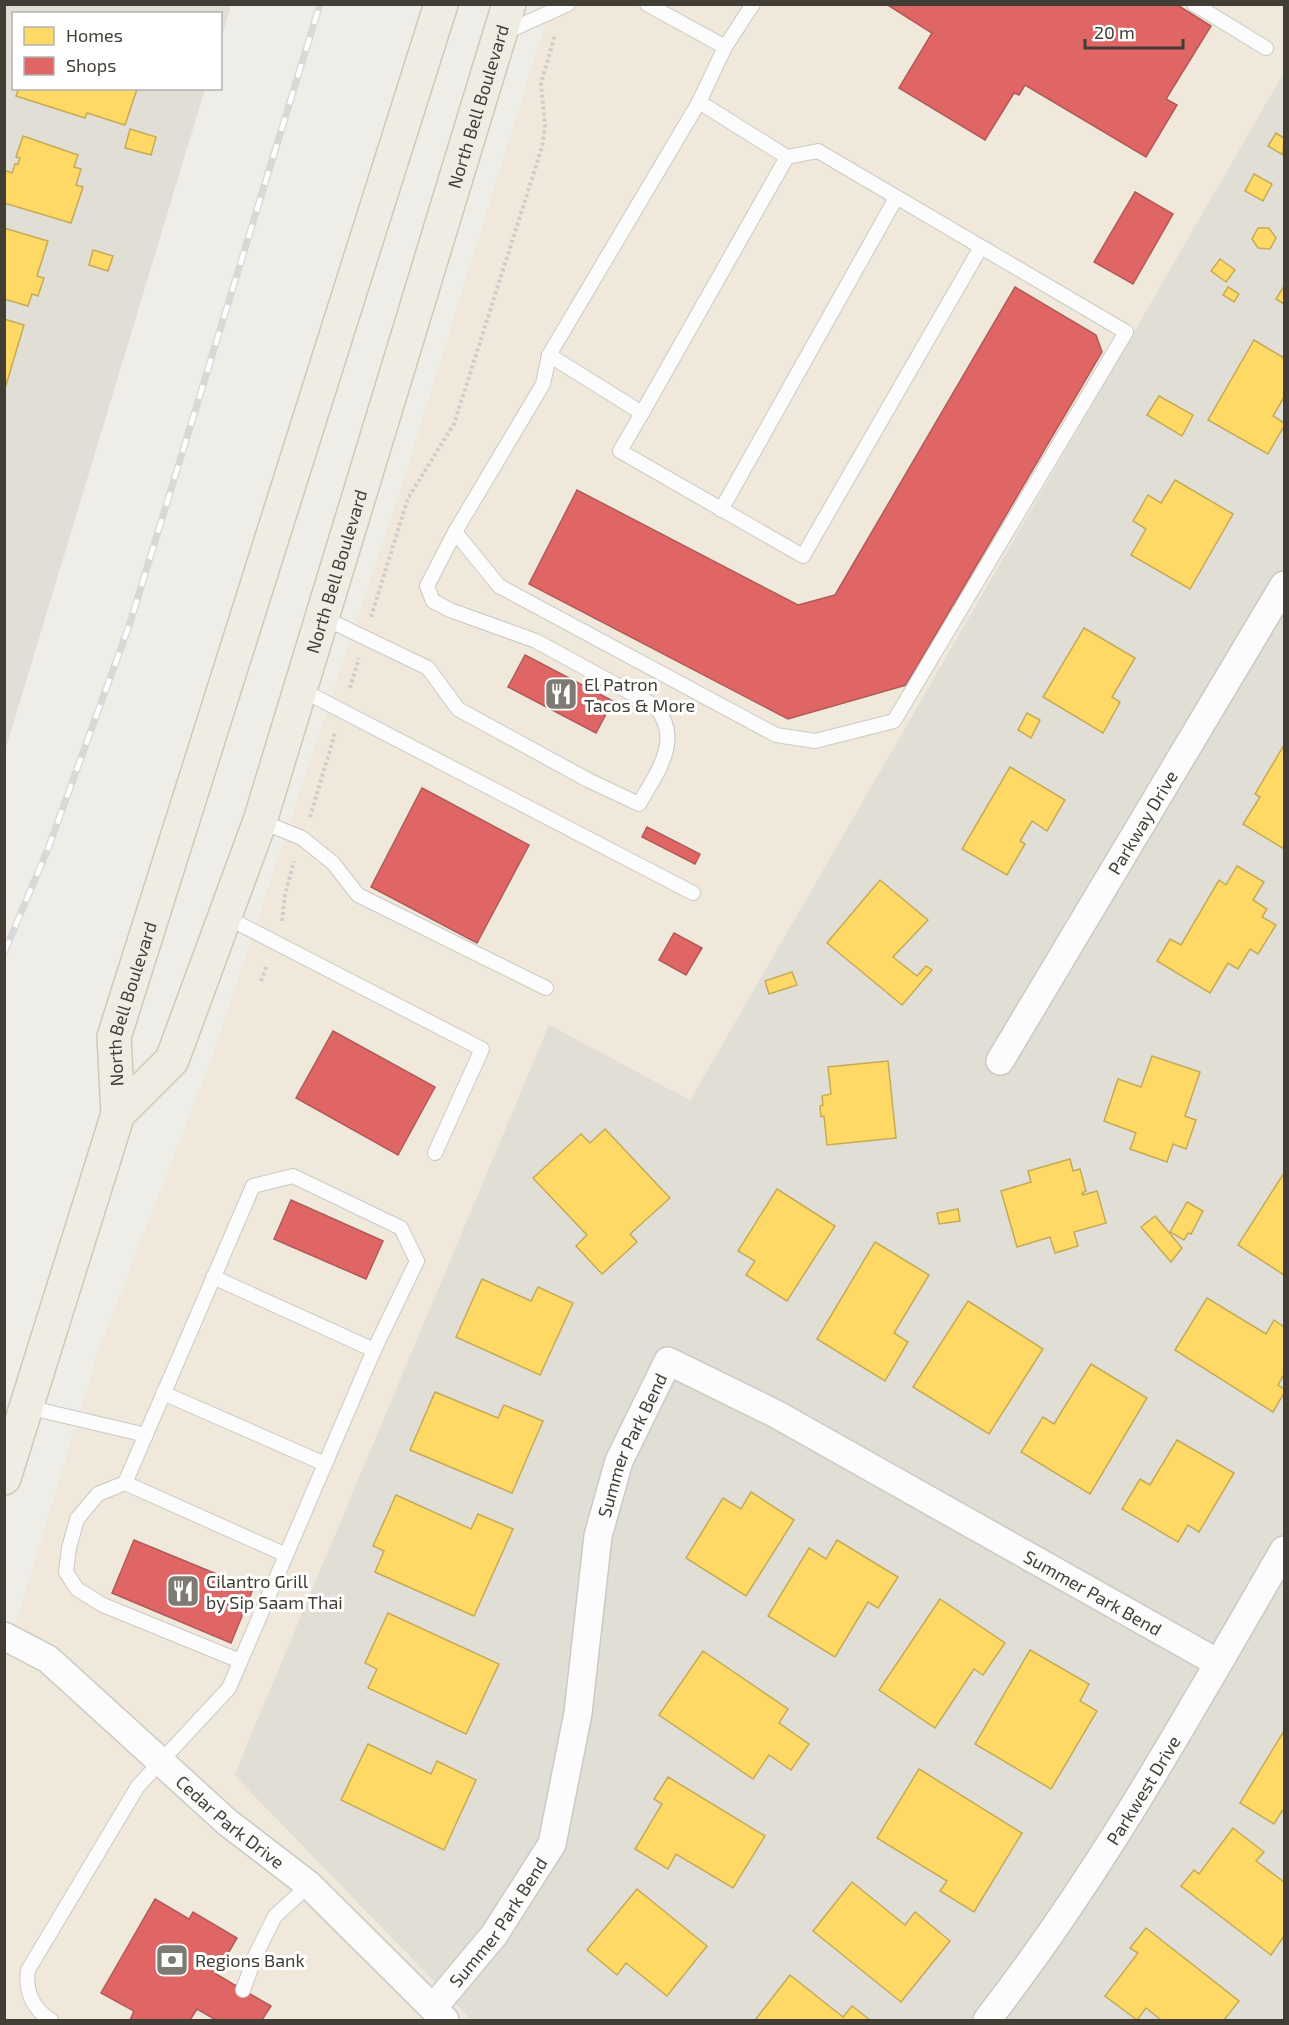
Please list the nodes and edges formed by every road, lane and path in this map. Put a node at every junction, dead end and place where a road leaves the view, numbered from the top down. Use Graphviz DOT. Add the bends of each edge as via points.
graph roads {
  1 [pos="441,4"];
  2 [pos="509,4"];
  3 [pos="568,4"];
  4 [pos="647,4"];
  5 [pos="753,4"];
  6 [pos="1194,4"];
  7 [pos="557,26"];
  8 [pos="500,35"];
  9 [pos="725,47"];
  10 [pos="1266,48"];
  11 [pos="699,102"];
  12 [pos="787,157"];
  13 [pos="896,198"];
  14 [pos="981,247"];
  15 [pos="549,355"];
  16 [pos="642,413"];
  17 [pos="721,510"];
  18 [pos="455,532"];
  19 [pos="1284,585"];
  20 [pos="321,616"];
  21 [pos="365,638"];
  22 [pos="298,688"];
  23 [pos="342,712"];
  24 [pos="260,821"];
  25 [pos="302,838"];
  26 [pos="693,893"];
  27 [pos="226,918"];
  28 [pos="274,944"];
  29 [pos="261,981"];
  30 [pos="546,988"];
  31 [pos="1000,1061"];
  32 [pos="118,1114"];
  33 [pos="435,1153"];
  34 [pos="213,1277"];
  35 [pos="374,1350"];
  36 [pos="164,1393"];
  37 [pos="27,1407"];
  38 [pos="146,1435"];
  39 [pos="325,1464"];
  40 [pos="4,1478"];
  41 [pos="125,1483"];
  42 [pos="1284,1550"];
  43 [pos="286,1555"];
  44 [pos="4,1636"];
  45 [pos="240,1661"];
  46 [pos="1218,1664"];
  47 [pos="160,1763"];
  48 [pos="309,1885"];
  49 [pos="243,1990"];
  50 [pos="433,2016"];
  51 [pos="51,2020"];
  52 [pos="987,2020"];
  1 -- 32 [label="main road, North Bell Boulevard" via="114,1037"];
  2 -- 8 [label="main road, North Bell Boulevard"];
  3 -- 8 [label="lane"];
  4 -- 9 [label="lane"];
  5 -- 9 [label="lane"];
  6 -- 10 [label="lane"];
  7 -- 21 [label="path" via="542,82 542,147 454,424 408,498"];
  8 -- 20 [label="main road, North Bell Boulevard"];
  9 -- 11 [label="lane"];
  11 -- 12 [label="lane"];
  11 -- 15 [label="lane"];
  12 -- 13 [label="lane" via="818,151"];
  12 -- 16 [label="lane"];
  13 -- 14 [label="lane"];
  13 -- 17 [label="lane"];
  14 -- 17 [label="lane" via="803,556"];
  14 -- 18 [label="lane" via="1126,332 894,721 815,741 776,735 499,586"];
  15 -- 16 [label="lane"];
  15 -- 18 [label="lane" via="543,384"];
  16 -- 17 [label="lane" via="620,451"];
  18 -- 21 [label="lane" via="427,586 432,601 536,641 655,705 666,718 669,741 639,804 458,709 428,668"];
  19 -- 31 [label="street, Parkway Drive"];
  20 -- 21 [label="lane"];
  20 -- 22 [label="main road, North Bell Boulevard"];
  21 -- 23 [label="path"];
  22 -- 23 [label="lane"];
  22 -- 24 [label="main road, North Bell Boulevard"];
  23 -- 25 [label="path"];
  23 -- 26 [label="lane"];
  24 -- 25 [label="lane"];
  24 -- 27 [label="main road, North Bell Boulevard"];
  25 -- 28 [label="path"];
  25 -- 30 [label="lane" via="333,863 358,895"];
  27 -- 28 [label="lane"];
  27 -- 32 [label="main road, North Bell Boulevard" via="172,1060"];
  28 -- 29 [label="path"];
  28 -- 33 [label="lane" via="482,1049"];
  32 -- 37 [label="main road, North Bell Boulevard"];
  34 -- 35 [label="lane"];
  34 -- 35 [label="lane" via="253,1186 293,1176 401,1228 417,1261"];
  34 -- 36 [label="lane"];
  35 -- 39 [label="lane"];
  36 -- 38 [label="lane"];
  36 -- 39 [label="lane"];
  37 -- 38 [label="lane"];
  37 -- 40 [label="main road, North Bell Boulevard"];
  38 -- 41 [label="lane"];
  39 -- 43 [label="lane"];
  41 -- 43 [label="lane"];
  41 -- 45 [label="lane" via="98,1494 77,1519 66,1572 77,1589 104,1605"];
  42 -- 46 [label="street, Parkwest Drive"];
  43 -- 45 [label="lane"];
  44 -- 47 [label="street, Cedar Park Drive" via="48,1659"];
  45 -- 47 [label="lane" via="229,1688"];
  46 -- 50 [label="street, Summer Park Bend" via="776,1414 668,1361 619,1461 598,1536 578,1713 552,1844 494,1935"];
  46 -- 52 [label="street, Parkwest Drive" via="1096,1867"];
  47 -- 48 [label="street, Cedar Park Drive" via="227,1822"];
  47 -- 51 [label="lane" via="138,1786 27,1970 26,1986 32,2002"];
  48 -- 49 [label="lane" via="275,1916"];
  48 -- 50 [label="street, Cedar Park Drive"];
}
